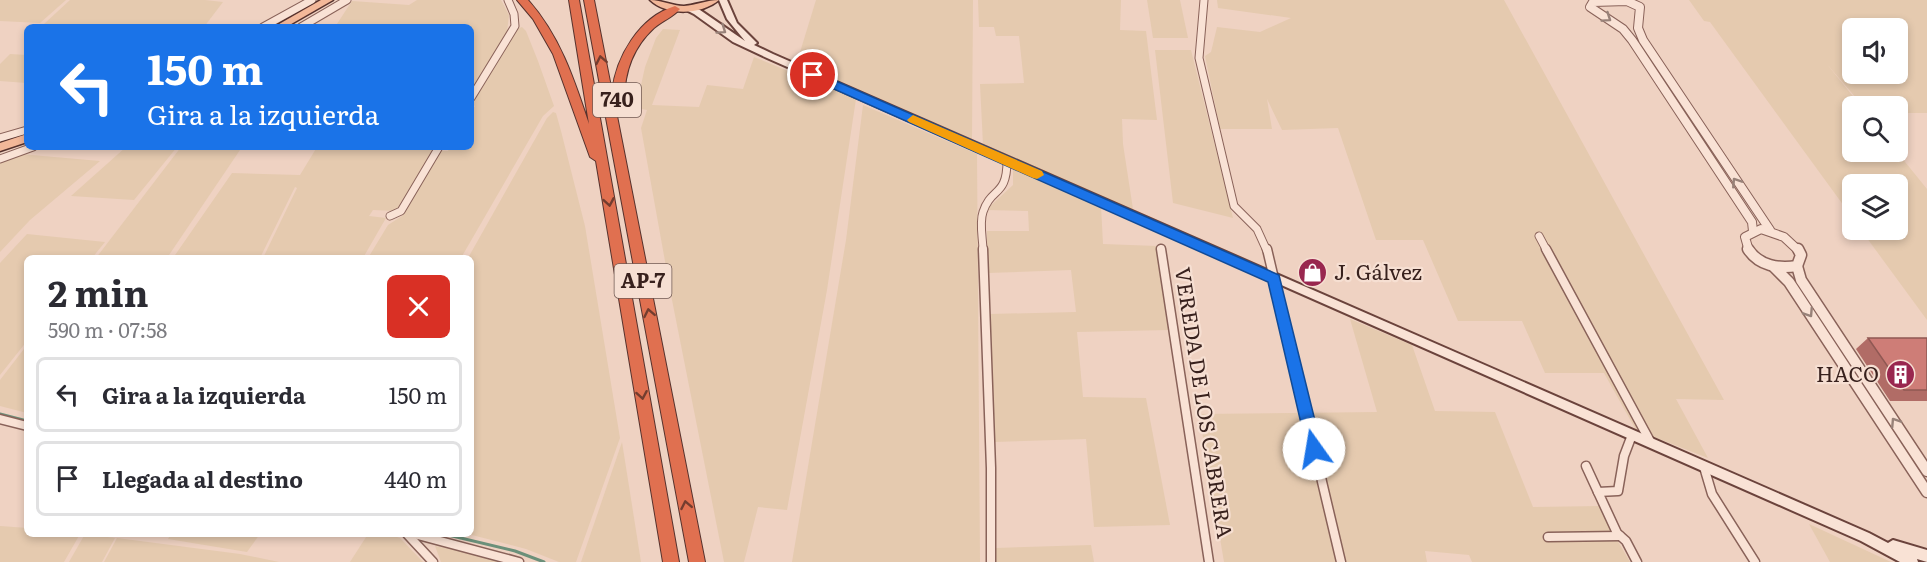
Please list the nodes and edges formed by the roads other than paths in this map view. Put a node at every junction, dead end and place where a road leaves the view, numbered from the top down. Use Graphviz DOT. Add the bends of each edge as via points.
graph roads {
  1 [pos="312,0"];
  2 [pos="328,0"];
  3 [pos="347,0"];
  4 [pos="508,0"];
  5 [pos="522,0"];
  6 [pos="574,0"];
  7 [pos="589,0"];
  8 [pos="655,0"];
  9 [pos="714,0"];
  10 [pos="723,0"];
  11 [pos="1203,0"];
  12 [pos="675,9"];
  13 [pos="688,9"];
  14 [pos="268,24"];
  15 [pos="284,24"];
  16 [pos="306,24"];
  17 [pos="770,56"];
  18 [pos="474,93"];
  19 [pos="24,131"];
  20 [pos="0,138"];
  21 [pos="24,139"];
  22 [pos="0,147"];
  23 [pos="25,150"];
  24 [pos="437,150"];
  25 [pos="0,159"];
  26 [pos="1007,161"];
  27 [pos="605,179"];
  28 [pos="630,214"];
  29 [pos="390,216"];
  30 [pos="1770,230"];
  31 [pos="1753,231"];
  32 [pos="1539,236"];
  33 [pos="1161,249"];
  34 [pos="1797,266"];
  35 [pos="1774,267"];
  36 [pos="1275,279"];
  37 [pos="0,419"];
  38 [pos="24,425"];
  39 [pos="1632,435"];
  40 [pos="1651,443"];
  41 [pos="1586,466"];
  42 [pos="1704,466"];
  43 [pos="1927,471"];
  44 [pos="1598,492"];
  45 [pos="1927,492"];
  46 [pos="1620,536"];
  47 [pos="410,537"];
  48 [pos="425,537"];
  49 [pos="1548,537"];
  50 [pos="1865,537"];
  51 [pos="1927,556"];
  52 [pos="433,562"];
  53 [pos="519,562"];
  54 [pos="671,562"];
  55 [pos="697,562"];
  56 [pos="992,562"];
  57 [pos="1209,562"];
  58 [pos="1341,562"];
  59 [pos="1637,562"];
  60 [pos="1755,562"];
  61 [pos="1912,562"];
  1 -- 14 [label="street"];
  2 -- 15 [label="main road"];
  3 -- 16 [label="street"];
  4 -- 18 [label="street" via="514,26"];
  5 -- 27 [label="highway" via="534,11 557,53"];
  6 -- 27 [label="highway, AP-7"];
  28 -- 7 [label="highway, AP-7, one-way"];
  8 -- 12 [label="main road"];
  9 -- 13 [label="main road"];
  10 -- 17 [label="main road" via="740,33"];
  11 -- 36 [label="street" via="1199,58 1234,206 1258,230"];
  12 -- 13 [label="main road"];
  12 -- 28 [label="highway, 740" via="651,24 634,44 617,83"];
  13 -- 17 [label="main road, one-way" via="736,40"];
  17 -- 26 [label="main road"];
  19 -- 20 [label="street"];
  21 -- 22 [label="main road"];
  23 -- 25 [label="street"];
  24 -- 29 [label="street" via="399,213"];
  26 -- 36 [label="main road"];
  26 -- 56 [label="street" via="1006,180 984,207 982,216"];
  27 -- 54 [label="highway, AP-7, one-way"];
  55 -- 28 [label="highway, AP-7, one-way"];
  30 -- 31 [label="street"];
  30 -- 31 [label="street, one-way" via="1643,40 1638,28 1640,8 1627,1 1593,2 1590,7 1623,29 1632,40 1752,222"];
  30 -- 34 [label="street" via="1789,239 1799,250"];
  31 -- 35 [label="street" via="1745,237 1747,249 1755,258"];
  32 -- 40 [label="street"];
  33 -- 57 [label="street, VEREDA DE LOS CABRERA"];
  34 -- 35 [label="street"];
  43 -- 34 [label="street, one-way" via="1801,280"];
  35 -- 45 [label="street, one-way" via="1789,282"];
  36 -- 39 [label="main road"];
  36 -- 58 [label="street"];
  37 -- 38 [label="street"];
  39 -- 40 [label="main road"];
  39 -- 44 [label="street" via="1618,491"];
  40 -- 42 [label="main road"];
  41 -- 44 [label="street"];
  42 -- 50 [label="main road"];
  42 -- 60 [label="street" via="1712,494"];
  44 -- 46 [label="street"];
  46 -- 49 [label="street"];
  46 -- 59 [label="street"];
  47 -- 52 [label="street"];
  48 -- 53 [label="street"];
  50 -- 51 [label="main road"];
  50 -- 61 [label="main road"];
}
